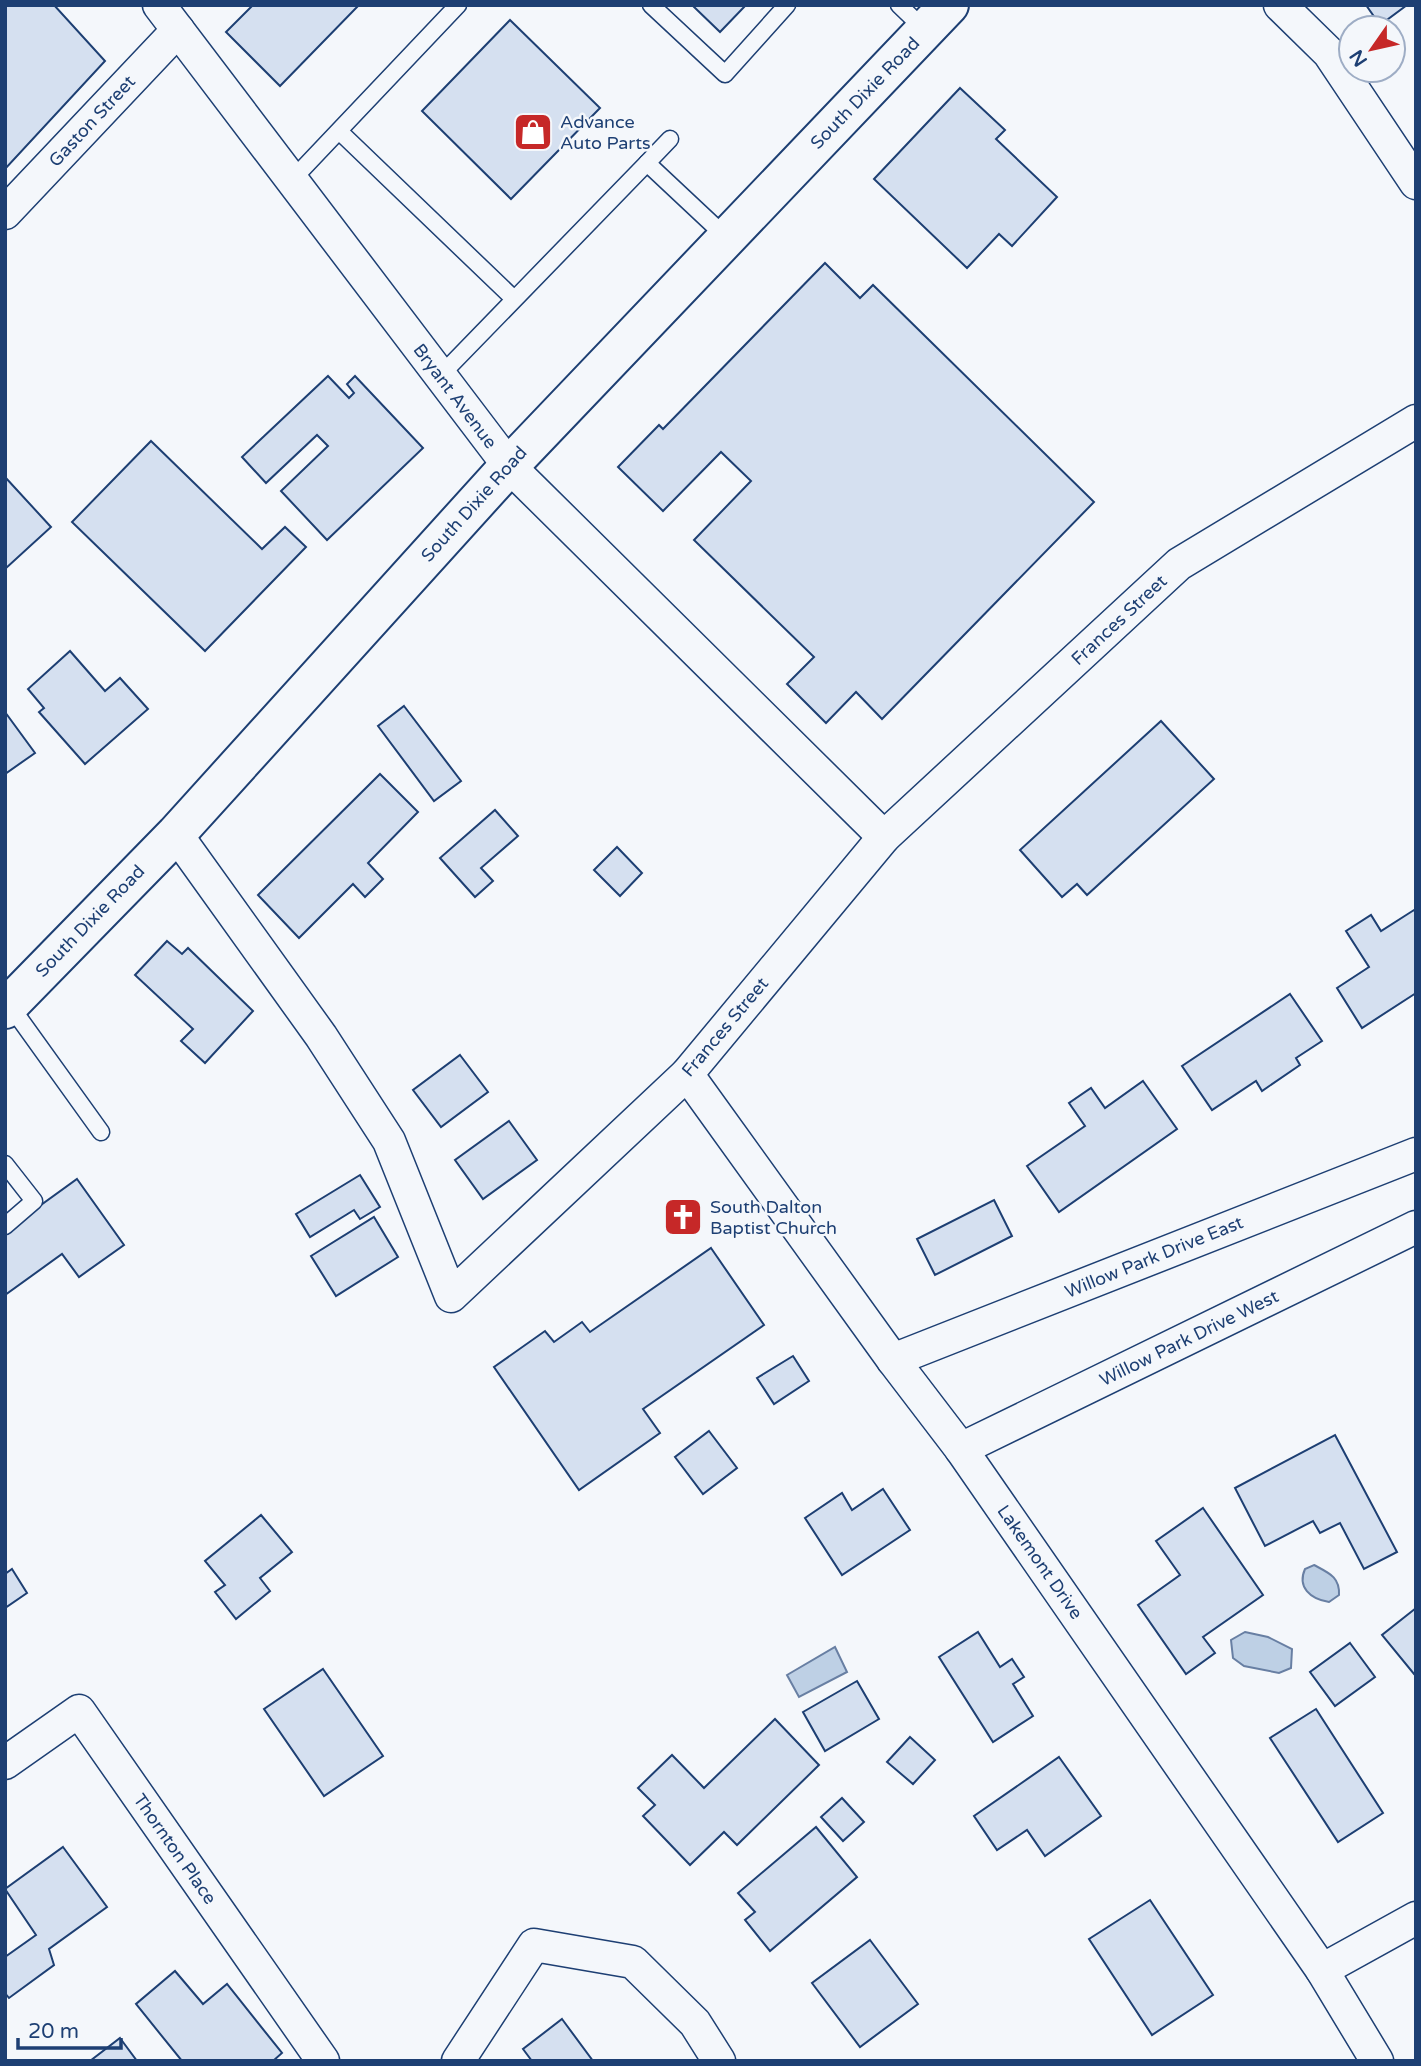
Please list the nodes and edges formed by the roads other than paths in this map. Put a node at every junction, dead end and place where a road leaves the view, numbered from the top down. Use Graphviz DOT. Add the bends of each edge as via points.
graph roads {
  1 [pos="159,5"];
  2 [pos="458,5"];
  3 [pos="651,5"];
  4 [pos="787,5"];
  5 [pos="1280,5"];
  6 [pos="924,14"];
  7 [pos="178,30"];
  8 [pos="339,131"];
  9 [pos="670,139"];
  10 [pos="648,163"];
  11 [pos="292,180"];
  12 [pos="1416,183"];
  13 [pos="5,213"];
  14 [pos="727,238"];
  15 [pos="514,299"];
  16 [pos="440,376"];
  17 [pos="1416,421"];
  18 [pos="509,466"];
  19 [pos="176,834"];
  20 [pos="884,837"];
  21 [pos="7,1007"];
  22 [pos="687,1074"];
  23 [pos="101,1132"];
  24 [pos="1416,1154"];
  25 [pos="5,1164"];
  26 [pos="5,1226"];
  27 [pos="1416,1227"];
  28 [pos="893,1360"];
  29 [pos="961,1448"];
  30 [pos="5,1763"];
  31 [pos="1416,1918"];
  32 [pos="1322,1970"];
  33 [pos="323,2061"];
  34 [pos="458,2061"];
  35 [pos="719,2061"];
  36 [pos="1377,2061"];
  1 -- 7 [label="street, Bryant Avenue"];
  2 -- 8 [label="lane"];
  3 -- 4 [label="lane" via="725,74"];
  5 -- 12 [label="street" via="1329,53"];
  6 -- 14 [label="main road, South Dixie Road"];
  7 -- 11 [label="street, Bryant Avenue"];
  7 -- 13 [label="street, Gaston Street"];
  8 -- 11 [label="lane"];
  8 -- 15 [label="lane"];
  9 -- 10 [label="lane"];
  10 -- 14 [label="lane"];
  10 -- 15 [label="lane"];
  11 -- 16 [label="street, Bryant Avenue"];
  14 -- 18 [label="main road, South Dixie Road"];
  15 -- 16 [label="lane"];
  16 -- 18 [label="street, Bryant Avenue"];
  17 -- 20 [label="street, Frances Street" via="1179,564"];
  18 -- 19 [label="main road, South Dixie Road"];
  18 -- 20 [label="street, Bryant Avenue"];
  19 -- 21 [label="main road, South Dixie Road"];
  19 -- 22 [label="street, Frances Street" via="321,1036 389,1141 452,1296"];
  20 -- 22 [label="street, Frances Street"];
  21 -- 23 [label="lane"];
  22 -- 28 [label="street, Lakemont Drive"];
  24 -- 28 [label="street, Willow Park Drive East"];
  25 -- 26 [label="lane" via="34,1201"];
  27 -- 29 [label="street, Willow Park Drive West"];
  28 -- 29 [label="street, Lakemont Drive"];
  29 -- 32 [label="street, Lakemont Drive"];
  30 -- 33 [label="street, Thornton Place" via="79,1711"];
  31 -- 32 [label="street"];
  32 -- 36 [label="street, Lakemont Drive"];
  34 -- 35 [label="street" via="534,1945 633,1962 695,2023"];
}
